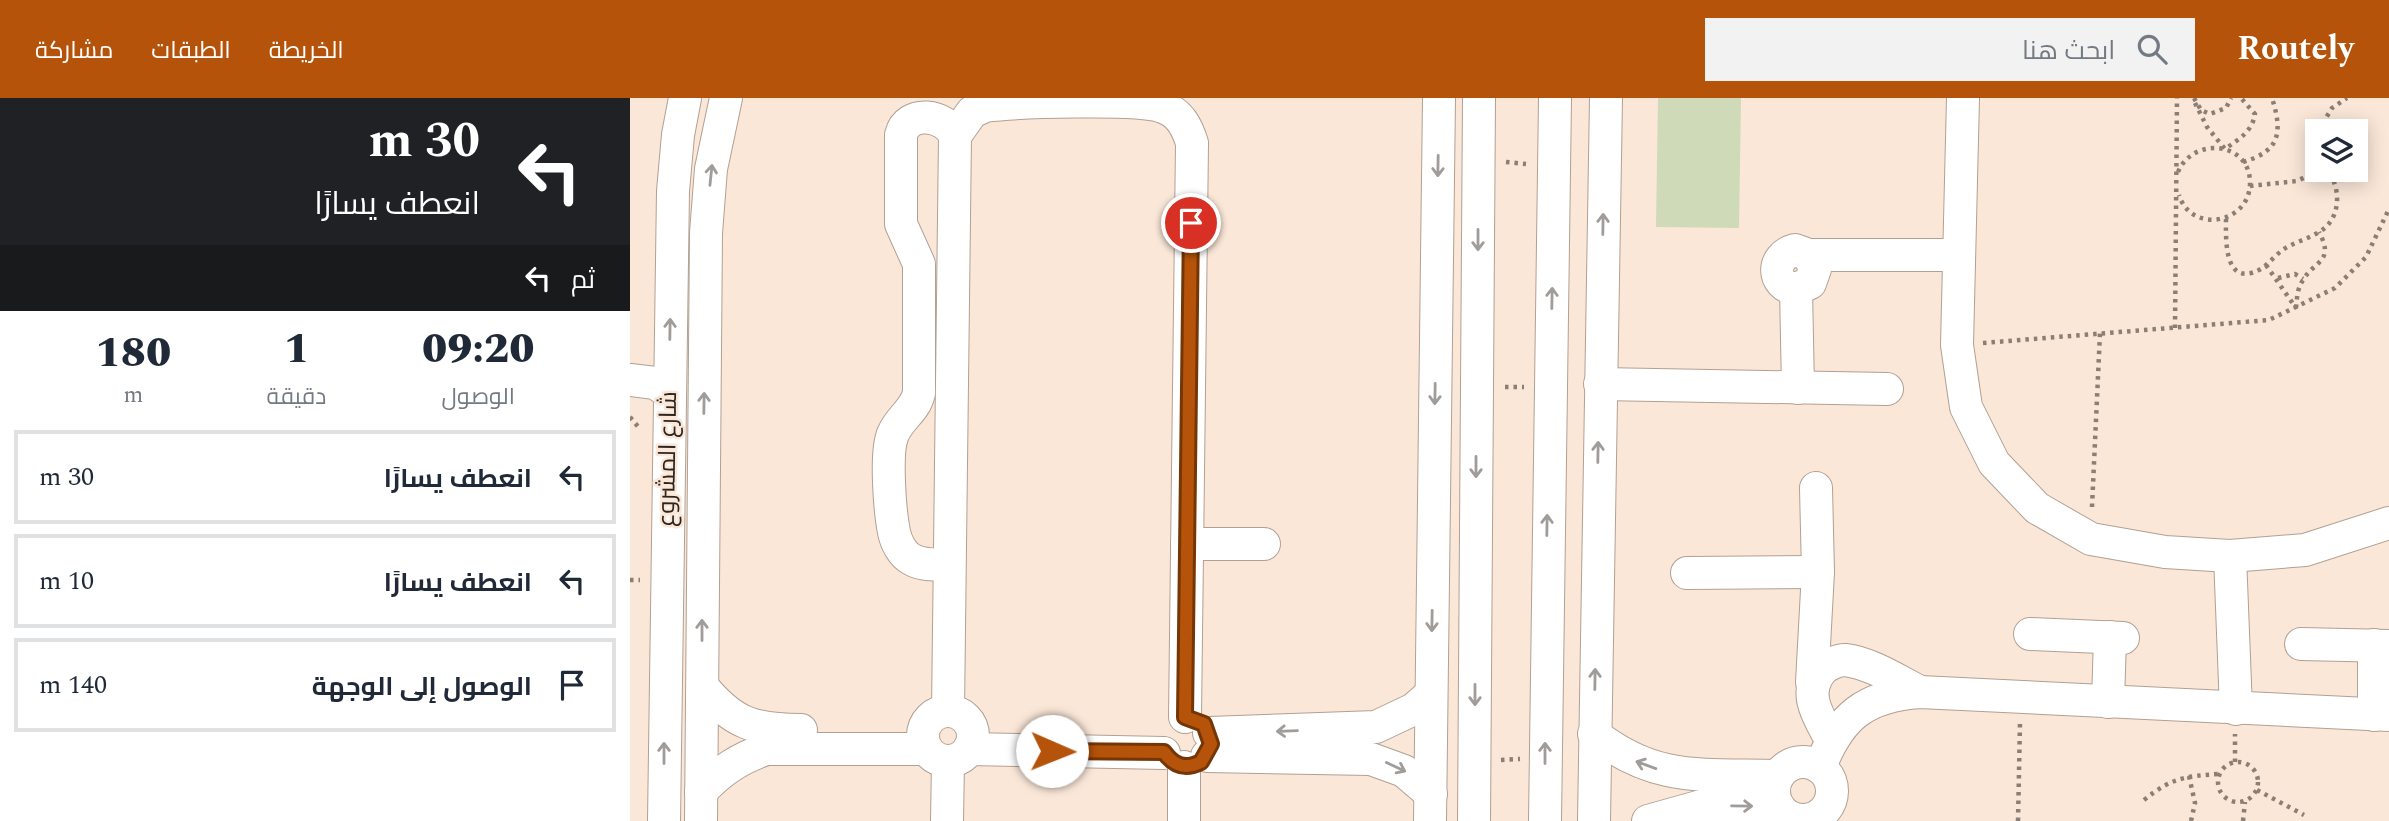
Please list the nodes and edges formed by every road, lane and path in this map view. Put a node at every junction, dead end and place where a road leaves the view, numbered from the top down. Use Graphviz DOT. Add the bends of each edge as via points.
graph roads {
  1 [pos="685,98"];
  2 [pos="726,98"];
  3 [pos="1439,98"];
  4 [pos="1479,98"];
  5 [pos="1555,98"];
  6 [pos="1606,98"];
  7 [pos="1963,98"];
  8 [pos="2177,98"];
  9 [pos="2231,98"];
  10 [pos="2241,98"];
  11 [pos="2264,98"];
  12 [pos="2347,98"];
  13 [pos="1149,100"];
  14 [pos="1000,101"];
  15 [pos="2194,101"];
  16 [pos="2273,101"];
  17 [pos="2325,119"];
  18 [pos="955,136"];
  19 [pos="2225,149"];
  20 [pos="1478,161"];
  21 [pos="2243,162"];
  22 [pos="1554,165"];
  23 [pos="2305,177"];
  24 [pos="2176,180"];
  25 [pos="2334,182"];
  26 [pos="2250,186"];
  27 [pos="2176,188"];
  28 [pos="2389,209"];
  29 [pos="2226,219"];
  30 [pos="2319,232"];
  31 [pos="1959,255"];
  32 [pos="2266,265"];
  33 [pos="2278,278"];
  34 [pos="2303,279"];
  35 [pos="2296,308"];
  36 [pos="2175,328"];
  37 [pos="2100,333"];
  38 [pos="1957,345"];
  39 [pos="630,380"];
  40 [pos="1600,384"];
  41 [pos="1477,387"];
  42 [pos="1550,387"];
  43 [pos="1798,388"];
  44 [pos="1887,389"];
  45 [pos="668,392"];
  46 [pos="1816,488"];
  47 [pos="2389,523"];
  48 [pos="2091,538"];
  49 [pos="1187,544"];
  50 [pos="1264,544"];
  51 [pos="2230,556"];
  52 [pos="666,562"];
  53 [pos="702,562"];
  54 [pos="949,565"];
  55 [pos="1547,571"];
  56 [pos="1596,571"];
  57 [pos="1818,572"];
  58 [pos="1687,573"];
  59 [pos="2030,634"];
  60 [pos="2301,644"];
  61 [pos="2372,645"];
  62 [pos="1812,682"];
  63 [pos="703,687"];
  64 [pos="1920,692"];
  65 [pos="1431,694"];
  66 [pos="2020,698"];
  67 [pos="2097,702"];
  68 [pos="2236,709"];
  69 [pos="2372,715"];
  70 [pos="1594,734"];
  71 [pos="948,738"];
  72 [pos="1185,743"];
  73 [pos="1826,754"];
  74 [pos="1545,757"];
  75 [pos="1474,761"];
  76 [pos="2219,774"];
  77 [pos="2189,776"];
  78 [pos="2257,790"];
  79 [pos="1778,791"];
  80 [pos="2144,800"];
  81 [pos="2245,802"];
  82 [pos="701,806"];
  83 [pos="1430,807"];
  84 [pos="2304,815"];
  85 [pos="1821,818"];
  86 [pos="664,821"];
  87 [pos="947,821"];
  88 [pos="1184,821"];
  89 [pos="1474,821"];
  90 [pos="1545,821"];
  91 [pos="1594,821"];
  92 [pos="1648,821"];
  93 [pos="2018,821"];
  94 [pos="2191,821"];
  95 [pos="2243,821"];
  45 -- 1 [label="street, شارع المشروع, one-way" via="673,191"];
  53 -- 2 [label="street, one-way" via="706,233 711,169"];
  3 -- 65 [label="street, one-way"];
  4 -- 20 [label="street"];
  5 -- 22 [label="street"];
  40 -- 6 [label="street, one-way"];
  7 -- 31 [label="street"];
  8 -- 24 [label="path"];
  9 -- 15 [label="path" via="2226,108 2210,114"];
  10 -- 19 [label="path" via="2255,114 2253,123"];
  11 -- 16 [label="path"];
  12 -- 17 [label="path"];
  13 -- 14 [label="street"];
  13 -- 49 [label="street" via="1178,116 1192,143"];
  14 -- 18 [label="street" via="972,112"];
  15 -- 19 [label="path"];
  16 -- 21 [label="path" via="2278,135 2271,149"];
  18 -- 54 [label="street"];
  18 -- 54 [label="street" via="939,118 909,121 901,135 901,224 919,264 919,393 912,411 897,425 890,446 894,532 900,548 911,559"];
  19 -- 21 [label="path"];
  19 -- 24 [label="path" via="2193,153"];
  20 -- 22 [label="path"];
  20 -- 41 [label="street, one-way"];
  21 -- 26 [label="path"];
  42 -- 22 [label="street, one-way"];
  23 -- 26 [label="path"];
  24 -- 27 [label="path"];
  25 -- 30 [label="path" via="2337,207"];
  26 -- 29 [label="path" via="2243,206"];
  27 -- 29 [label="path" via="2188,211 2212,221"];
  27 -- 36 [label="path"];
  28 -- 35 [label="path" via="2366,257 2335,288"];
  29 -- 32 [label="path" via="2231,265 2253,272"];
  30 -- 32 [label="path" via="2296,242"];
  30 -- 34 [label="path" via="2325,254 2320,265"];
  31 -- 38 [label="street"];
  31 -- 43 [label="street" via="1809,255 1795,250 1781,256 1777,278 1796,289"];
  32 -- 33 [label="path"];
  33 -- 34 [label="path" via="2295,274"];
  33 -- 35 [label="path"];
  34 -- 35 [label="path"];
  35 -- 36 [label="path" via="2269,320"];
  36 -- 37 [label="path"];
  37 -- 38 [label="path"];
  37 -- 48 [label="path"];
  38 -- 48 [label="street" via="1966,407 1994,463 2037,508"];
  39 -- 45 [label="street" via="655,383"];
  40 -- 43 [label="street"];
  56 -- 40 [label="street, one-way"];
  41 -- 42 [label="path"];
  41 -- 75 [label="street, one-way"];
  55 -- 42 [label="street, one-way"];
  43 -- 44 [label="street"];
  45 -- 52 [label="street, شارع المشروع"];
  46 -- 57 [label="street"];
  47 -- 51 [label="street" via="2305,550"];
  48 -- 51 [label="street" via="2165,552"];
  49 -- 50 [label="street"];
  49 -- 72 [label="street"];
  51 -- 68 [label="street"];
  52 -- 53 [label="street"];
  86 -- 52 [label="street, شارع المشروع, one-way"];
  63 -- 53 [label="street, one-way"];
  54 -- 71 [label="street"];
  55 -- 56 [label="street"];
  74 -- 55 [label="street, one-way"];
  70 -- 56 [label="street, one-way"];
  57 -- 58 [label="street"];
  57 -- 62 [label="street"];
  59 -- 67 [label="street" via="2108,637"];
  60 -- 61 [label="street"];
  61 -- 69 [label="street"];
  62 -- 64 [label="street" via="1824,667 1842,660 1861,664"];
  62 -- 73 [label="street" via="1812,704"];
  63 -- 71 [label="street" via="719,707 741,722 767,730"];
  63 -- 82 [label="street"];
  64 -- 66 [label="street"];
  64 -- 73 [label="street" via="1894,694 1869,703 1847,719"];
  65 -- 72 [label="street, one-way" via="1415,709 1376,727"];
  65 -- 83 [label="street"];
  66 -- 67 [label="street"];
  66 -- 93 [label="path"];
  67 -- 68 [label="street"];
  68 -- 69 [label="street"];
  79 -- 70 [label="street, one-way" via="1646,766 1618,753"];
  70 -- 91 [label="street"];
  71 -- 72 [label="street"];
  71 -- 82 [label="street" via="766,749 719,772"];
  71 -- 87 [label="street"];
  72 -- 83 [label="street, one-way" via="1371,759 1404,771"];
  72 -- 88 [label="street"];
  73 -- 79 [label="street" via="1798,763"];
  73 -- 85 [label="street" via="1832,791"];
  74 -- 75 [label="path"];
  74 -- 90 [label="street"];
  75 -- 89 [label="street"];
  76 -- 77 [label="path"];
  76 -- 78 [label="path" via="2235,762 2246,763 2259,779"];
  76 -- 81 [label="path" via="2220,792 2226,799"];
  77 -- 80 [label="path" via="2166,782"];
  77 -- 94 [label="path" via="2195,803"];
  78 -- 81 [label="path"];
  78 -- 84 [label="path"];
  79 -- 85 [label="street" via="1793,819"];
  92 -- 79 [label="street, one-way"];
  81 -- 95 [label="path"];
}
